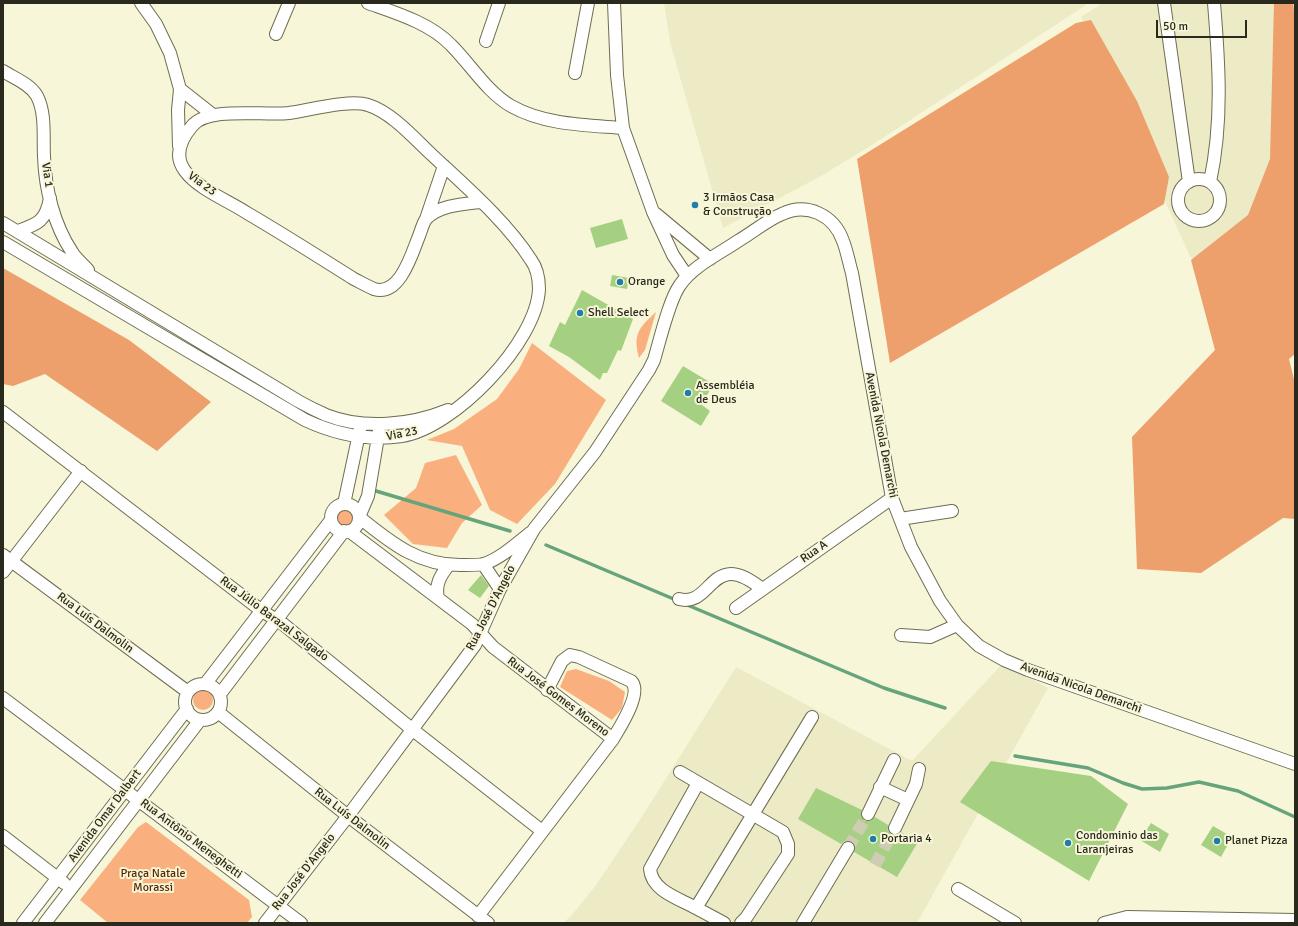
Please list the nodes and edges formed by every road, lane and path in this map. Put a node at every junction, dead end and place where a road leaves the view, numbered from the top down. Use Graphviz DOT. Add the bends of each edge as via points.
graph roads {
  1 [pos="141,3"];
  2 [pos="289,3"];
  3 [pos="368,3"];
  4 [pos="500,3"];
  5 [pos="588,3"];
  6 [pos="614,3"];
  7 [pos="1164,3"];
  8 [pos="1214,3"];
  9 [pos="276,34"];
  10 [pos="486,41"];
  11 [pos="3,71"];
  12 [pos="575,73"];
  13 [pos="180,88"];
  14 [pos="213,115"];
  15 [pos="623,128"];
  16 [pos="179,146"];
  17 [pos="444,166"];
  18 [pos="1189,182"];
  19 [pos="1210,182"];
  20 [pos="50,198"];
  21 [pos="481,202"];
  22 [pos="654,212"];
  23 [pos="426,219"];
  24 [pos="3,223"];
  25 [pos="18,231"];
  26 [pos="3,237"];
  27 [pos="65,239"];
  28 [pos="3,242"];
  29 [pos="51,252"];
  30 [pos="710,259"];
  31 [pos="687,276"];
  32 [pos="100,282"];
  33 [pos="460,405"];
  34 [pos="3,412"];
  35 [pos="361,422"];
  36 [pos="380,424"];
  37 [pos="359,437"];
  38 [pos="378,438"];
  39 [pos="80,471"];
  40 [pos="892,498"];
  41 [pos="344,504"];
  42 [pos="952,512"];
  43 [pos="359,517"];
  44 [pos="900,519"];
  45 [pos="331,520"];
  46 [pos="534,529"];
  47 [pos="346,531"];
  48 [pos="7,558"];
  49 [pos="483,564"];
  50 [pos="448,566"];
  51 [pos="3,572"];
  52 [pos="500,589"];
  53 [pos="762,589"];
  54 [pos="438,598"];
  55 [pos="679,599"];
  56 [pos="736,608"];
  57 [pos="262,611"];
  58 [pos="276,620"];
  59 [pos="957,625"];
  60 [pos="480,633"];
  61 [pos="901,635"];
  62 [pos="206,684"];
  63 [pos="547,690"];
  64 [pos="188,692"];
  65 [pos="220,694"];
  66 [pos="3,698"];
  67 [pos="187,709"];
  68 [pos="218,712"];
  69 [pos="812,717"];
  70 [pos="200,720"];
  71 [pos="413,730"];
  72 [pos="613,739"];
  73 [pos="894,760"];
  74 [pos="1295,764"];
  75 [pos="919,769"];
  76 [pos="680,772"];
  77 [pos="698,783"];
  78 [pos="880,788"];
  79 [pos="125,790"];
  80 [pos="139,800"];
  81 [pos="908,800"];
  82 [pos="868,814"];
  83 [pos="752,815"];
  84 [pos="348,816"];
  85 [pos="895,828"];
  86 [pos="542,831"];
  87 [pos="3,836"];
  88 [pos="848,848"];
  89 [pos="57,878"];
  90 [pos="71,888"];
  91 [pos="958,889"];
  92 [pos="278,905"];
  93 [pos="696,908"];
  94 [pos="478,916"];
  95 [pos="1295,920"];
  96 [pos="23,923"];
  97 [pos="45,923"];
  98 [pos="265,923"];
  99 [pos="301,923"];
  100 [pos="488,923"];
  101 [pos="724,923"];
  102 [pos="742,923"];
  103 [pos="803,923"];
  104 [pos="1015,923"];
  105 [pos="1104,923"];
  1 -- 13 [label="street" via="156,24 170,53"];
  2 -- 9 [label="street"];
  3 -- 15 [label="street" via="430,29 451,44 492,90 510,105 530,115 555,122"];
  4 -- 10 [label="street"];
  5 -- 12 [label="street"];
  6 -- 15 [label="street" via="617,75"];
  7 -- 18 [label="street"];
  8 -- 19 [label="street" via="1218,48 1218,126"];
  11 -- 20 [label="street, Via 1" via="29,87 37,96 42,112 44,160"];
  13 -- 14 [label="street"];
  13 -- 16 [label="street"];
  14 -- 16 [label="street, Via 23" via="196,121"];
  14 -- 17 [label="street, Via 23" via="279,114 348,102 368,104 388,116"];
  15 -- 22 [label="street"];
  16 -- 23 [label="street, Via 23" via="180,161 185,172 207,190 374,289 391,287 398,280 405,270"];
  17 -- 21 [label="street, Via 23"];
  17 -- 23 [label="street, Via 23"];
  18 -- 19 [label="street"];
  18 -- 19 [label="street" via="1180,192 1178,205 1185,216 1196,222 1209,219 1218,210 1220,196"];
  20 -- 25 [label="street" via="43,218 32,226"];
  20 -- 27 [label="street, Via 1"];
  21 -- 23 [label="street" via="453,205"];
  21 -- 33 [label="street, Via 23" via="518,240 533,263 539,290 534,310 513,351 491,379"];
  22 -- 30 [label="street"];
  22 -- 31 [label="street" via="673,255"];
  24 -- 25 [label="street, Via 23"];
  25 -- 29 [label="street, Via 23"];
  26 -- 29 [label="street" via="38,256"];
  27 -- 29 [label="street"];
  27 -- 32 [label="street, Via 1" via="73,253"];
  28 -- 37 [label="street, Via 23" via="304,420"];
  29 -- 32 [label="street, Via 23"];
  30 -- 31 [label="street, Avenida Nicola Demarchi"];
  30 -- 40 [label="street, Avenida Nicola Demarchi" via="782,214 797,210 815,211 836,226 843,240 852,273"];
  31 -- 46 [label="street, Rua José D'Angelo" via="674,295 649,370 595,452"];
  32 -- 35 [label="street, Via 23" via="298,401 327,416"];
  33 -- 36 [label="street, Via 23" via="410,422"];
  33 -- 38 [label="street, Via 23" via="444,419 428,428 404,436"];
  34 -- 39 [label="street, Rua Júlio Barazal Salgado"];
  35 -- 36 [label="street, Via 23"];
  35 -- 37 [label="street"];
  36 -- 38 [label="street"];
  37 -- 38 [label="street, Via 23"];
  37 -- 41 [label="street"];
  38 -- 43 [label="street" via="368,496"];
  39 -- 48 [label="street"];
  39 -- 57 [label="street, Rua Júlio Barazal Salgado"];
  40 -- 44 [label="street, Avenida Nicola Demarchi"];
  40 -- 53 [label="street, Rua A"];
  41 -- 43 [label="street" via="352,506"];
  41 -- 45 [label="street" via="336,507"];
  42 -- 44 [label="street"];
  43 -- 47 [label="street" via="356,526"];
  43 -- 50 [label="street" via="388,541 407,552"];
  44 -- 59 [label="street, Avenida Nicola Demarchi" via="911,547 940,601"];
  45 -- 47 [label="street" via="336,528"];
  45 -- 57 [label="street"];
  46 -- 49 [label="street" via="503,553"];
  46 -- 52 [label="street, Rua José D'Angelo"];
  47 -- 54 [label="street, Rua José Gomes Moreno"];
  47 -- 58 [label="street"];
  48 -- 51 [label="street"];
  48 -- 64 [label="street, Rua Luís Dalmolin"];
  49 -- 50 [label="street"];
  49 -- 52 [label="street"];
  50 -- 54 [label="street" via="438,582"];
  52 -- 60 [label="street, Rua José D'Angelo"];
  53 -- 55 [label="street" via="740,575 728,574 715,579 696,598 687,601"];
  53 -- 56 [label="street, Rua A"];
  54 -- 60 [label="street, Rua José Gomes Moreno"];
  57 -- 58 [label="street, Rua Júlio Barazal Salgado"];
  57 -- 62 [label="street"];
  58 -- 65 [label="street"];
  58 -- 71 [label="street, Rua Júlio Barazal Salgado"];
  59 -- 61 [label="street" via="930,637"];
  59 -- 74 [label="street, Avenida Nicola Demarchi" via="979,646 1008,662"];
  60 -- 63 [label="street, Rua José Gomes Moreno" via="493,647"];
  60 -- 71 [label="street, Rua José D'Angelo" via="475,645"];
  62 -- 64 [label="street" via="196,685"];
  62 -- 65 [label="street" via="214,687"];
  63 -- 72 [label="street, Rua José Gomes Moreno"];
  63 -- 72 [label="street" via="562,661 570,656 579,657 631,681 635,691 626,716"];
  64 -- 67 [label="street" via="185,700"];
  65 -- 68 [label="street" via="221,704"];
  66 -- 79 [label="street, Rua Antônio Meneghetti"];
  67 -- 70 [label="street" via="192,716"];
  67 -- 79 [label="street, Avenida Omar Dalbert"];
  68 -- 70 [label="street" via="210,719"];
  68 -- 84 [label="street, Rua Luís Dalmolin"];
  69 -- 83 [label="street"];
  70 -- 80 [label="street, Avenida Omar Dalbert"];
  71 -- 84 [label="street, Rua José D'Angelo"];
  71 -- 86 [label="street, Rua Júlio Barazal Salgado"];
  72 -- 86 [label="street, Rua José Gomes Moreno"];
  73 -- 78 [label="street"];
  75 -- 81 [label="street" via="916,784"];
  76 -- 77 [label="street"];
  77 -- 83 [label="street"];
  77 -- 93 [label="street" via="650,868 650,876 657,886"];
  78 -- 81 [label="street"];
  78 -- 82 [label="street"];
  79 -- 80 [label="street, Rua Antônio Meneghetti"];
  79 -- 89 [label="street, Avenida Omar Dalbert"];
  80 -- 90 [label="street, Avenida Omar Dalbert"];
  80 -- 92 [label="street, Rua Antônio Meneghetti"];
  81 -- 85 [label="street"];
  83 -- 93 [label="street"];
  83 -- 102 [label="street" via="783,832 788,844 788,854"];
  84 -- 92 [label="street, Rua José D'Angelo"];
  84 -- 94 [label="street, Rua Luís Dalmolin"];
  86 -- 94 [label="street, Rua José Gomes Moreno"];
  87 -- 89 [label="street"];
  88 -- 103 [label="street"];
  89 -- 90 [label="street"];
  89 -- 96 [label="street, Avenida Omar Dalbert"];
  90 -- 97 [label="street, Avenida Omar Dalbert"];
  91 -- 104 [label="street"];
  92 -- 98 [label="street, Rua José D'Angelo"];
  92 -- 99 [label="street, Rua Antônio Meneghetti"];
  93 -- 101 [label="street"];
  94 -- 100 [label="street, Rua Luís Dalmolin"];
  95 -- 105 [label="street" via="1127,917"];
}
